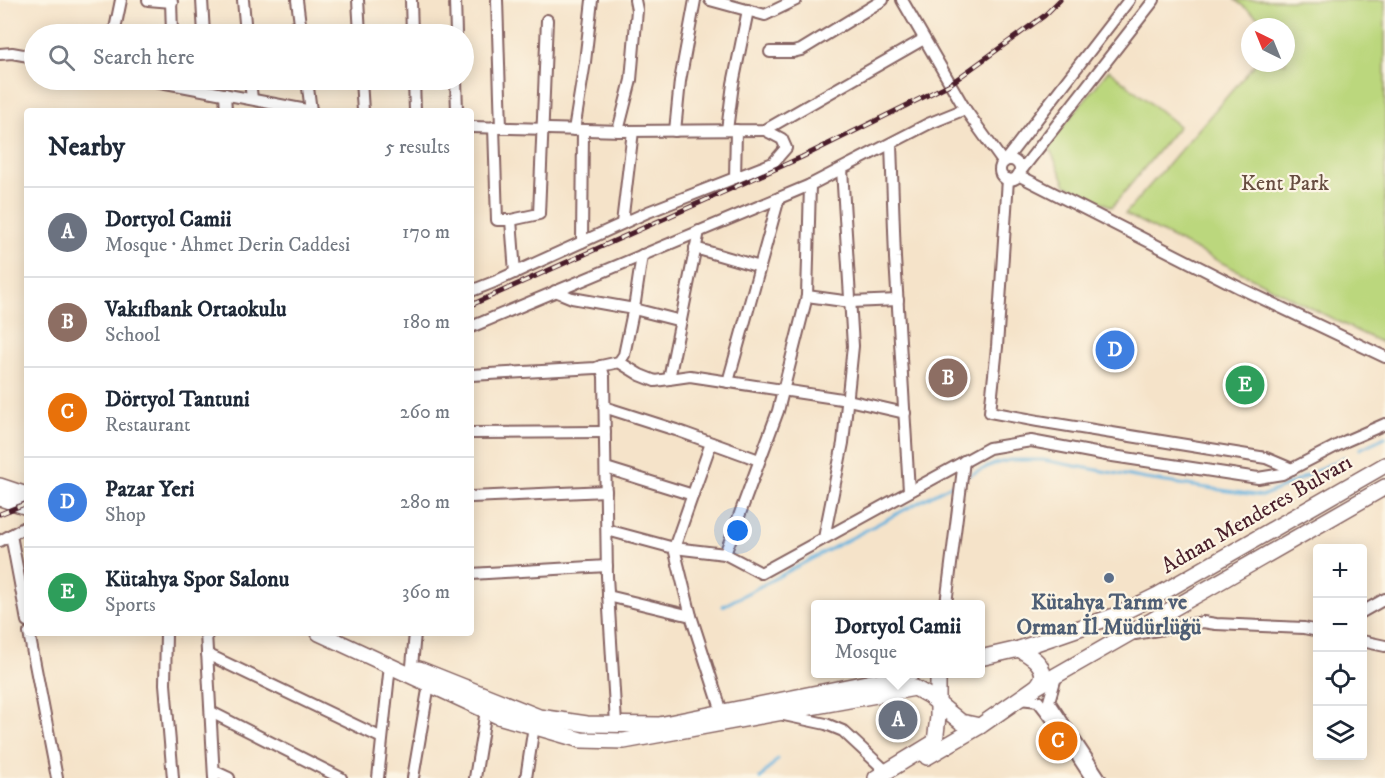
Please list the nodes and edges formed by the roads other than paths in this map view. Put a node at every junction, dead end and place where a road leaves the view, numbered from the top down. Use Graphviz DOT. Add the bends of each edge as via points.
graph roads {
  1 [pos="121,0"];
  2 [pos="148,0"];
  3 [pos="202,0"];
  4 [pos="243,0"];
  5 [pos="297,0"];
  6 [pos="358,0"];
  7 [pos="411,0"];
  8 [pos="455,0"];
  9 [pos="497,0"];
  10 [pos="592,0"];
  11 [pos="635,0"];
  12 [pos="695,0"];
  13 [pos="710,0"];
  14 [pos="796,0"];
  15 [pos="884,0"];
  16 [pos="902,0"];
  17 [pos="1129,0"];
  18 [pos="1154,0"];
  19 [pos="172,1"];
  20 [pos="748,10"];
  21 [pos="547,20"];
  22 [pos="116,24"];
  23 [pos="172,24"];
  24 [pos="203,24"];
  25 [pos="245,24"];
  26 [pos="300,24"];
  27 [pos="359,24"];
  28 [pos="412,24"];
  29 [pos="456,24"];
  30 [pos="924,39"];
  31 [pos="770,52"];
  32 [pos="0,54"];
  33 [pos="24,55"];
  34 [pos="208,90"];
  35 [pos="251,90"];
  36 [pos="308,90"];
  37 [pos="362,90"];
  38 [pos="414,90"];
  39 [pos="456,90"];
  40 [pos="225,94"];
  41 [pos="252,99"];
  42 [pos="225,108"];
  43 [pos="296,108"];
  44 [pos="311,108"];
  45 [pos="363,108"];
  46 [pos="415,108"];
  47 [pos="457,108"];
  48 [pos="965,109"];
  49 [pos="474,127"];
  50 [pos="497,127"];
  51 [pos="543,129"];
  52 [pos="578,130"];
  53 [pos="732,130"];
  54 [pos="765,130"];
  55 [pos="618,131"];
  56 [pos="633,131"];
  57 [pos="675,131"];
  58 [pos="891,144"];
  59 [pos="1003,162"];
  60 [pos="842,169"];
  61 [pos="1015,175"];
  62 [pos="735,178"];
  63 [pos="810,185"];
  64 [pos="778,198"];
  65 [pos="511,220"];
  66 [pos="622,223"];
  67 [pos="699,231"];
  68 [pos="582,242"];
  69 [pos="695,248"];
  70 [pos="642,255"];
  71 [pos="760,267"];
  72 [pos="515,273"];
  73 [pos="474,290"];
  74 [pos="555,291"];
  75 [pos="807,296"];
  76 [pos="897,300"];
  77 [pos="851,302"];
  78 [pos="634,309"];
  79 [pos="681,321"];
  80 [pos="474,326"];
  81 [pos="1385,357"];
  82 [pos="618,362"];
  83 [pos="601,366"];
  84 [pos="474,375"];
  85 [pos="669,379"];
  86 [pos="728,382"];
  87 [pos="782,390"];
  88 [pos="848,400"];
  89 [pos="604,408"];
  90 [pos="905,413"];
  91 [pos="1385,424"];
  92 [pos="605,432"];
  93 [pos="474,433"];
  94 [pos="711,443"];
  95 [pos="759,460"];
  96 [pos="964,461"];
  97 [pos="1385,465"];
  98 [pos="606,468"];
  99 [pos="1292,469"];
  100 [pos="0,486"];
  101 [pos="1385,487"];
  102 [pos="909,490"];
  103 [pos="606,491"];
  104 [pos="24,494"];
  105 [pos="693,495"];
  106 [pos="474,497"];
  107 [pos="0,498"];
  108 [pos="24,506"];
  109 [pos="24,528"];
  110 [pos="607,530"];
  111 [pos="10,535"];
  112 [pos="824,538"];
  113 [pos="0,541"];
  114 [pos="674,548"];
  115 [pos="725,554"];
  116 [pos="607,566"];
  117 [pos="474,574"];
  118 [pos="609,596"];
  119 [pos="1385,599"];
  120 [pos="947,600"];
  121 [pos="24,606"];
  122 [pos="1367,609"];
  123 [pos="691,616"];
  124 [pos="1313,630"];
  125 [pos="1128,635"];
  126 [pos="30,636"];
  127 [pos="166,636"];
  128 [pos="206,636"];
  129 [pos="326,636"];
  130 [pos="347,636"];
  131 [pos="415,636"];
  132 [pos="1367,642"];
  133 [pos="1385,646"];
  134 [pos="1019,649"];
  135 [pos="207,654"];
  136 [pos="985,657"];
  137 [pos="390,665"];
  138 [pos="412,666"];
  139 [pos="1056,677"];
  140 [pos="891,678"];
  141 [pos="938,678"];
  142 [pos="429,684"];
  143 [pos="1036,687"];
  144 [pos="1020,699"];
  145 [pos="938,704"];
  146 [pos="486,710"];
  147 [pos="211,712"];
  148 [pos="722,712"];
  149 [pos="778,713"];
  150 [pos="616,724"];
  151 [pos="534,726"];
  152 [pos="980,726"];
  153 [pos="382,738"];
  154 [pos="214,775"];
  155 [pos="886,776"];
  156 [pos="57,778"];
  157 [pos="173,778"];
  158 [pos="229,778"];
  159 [pos="341,778"];
  160 [pos="378,778"];
  161 [pos="413,778"];
  162 [pos="475,778"];
  163 [pos="526,778"];
  164 [pos="1091,778"];
  165 [pos="1100,778"];
  1 -- 22 [label="street"];
  2 -- 19 [label="street"];
  3 -- 24 [label="street"];
  4 -- 25 [label="street"];
  5 -- 26 [label="street"];
  6 -- 27 [label="street"];
  7 -- 28 [label="street"];
  8 -- 29 [label="street"];
  9 -- 50 [label="street"];
  10 -- 52 [label="street"];
  11 -- 55 [label="street" via="631,80"];
  12 -- 57 [label="street"];
  13 -- 20 [label="street"];
  14 -- 20 [label="street" via="765,15"];
  15 -- 31 [label="street" via="801,50"];
  16 -- 30 [label="street"];
  17 -- 59 [label="street"];
  18 -- 61 [label="street"];
  19 -- 23 [label="street"];
  20 -- 53 [label="street" via="733,84"];
  21 -- 51 [label="street"];
  30 -- 48 [label="street"];
  30 -- 54 [label="street"];
  32 -- 33 [label="street"];
  34 -- 40 [label="street"];
  35 -- 41 [label="street"];
  36 -- 44 [label="street"];
  37 -- 45 [label="street"];
  38 -- 46 [label="street"];
  39 -- 47 [label="street"];
  40 -- 41 [label="street"];
  40 -- 42 [label="street"];
  41 -- 43 [label="street"];
  48 -- 58 [label="street"];
  48 -- 59 [label="street"];
  49 -- 50 [label="street"];
  50 -- 51 [label="street"];
  50 -- 65 [label="street" via="497,220"];
  51 -- 52 [label="street"];
  51 -- 65 [label="street" via="539,214"];
  52 -- 55 [label="street"];
  52 -- 68 [label="street"];
  53 -- 54 [label="street"];
  53 -- 57 [label="street"];
  53 -- 62 [label="street"];
  54 -- 62 [label="street" via="782,139 786,148 773,163"];
  55 -- 56 [label="street"];
  56 -- 57 [label="street"];
  56 -- 66 [label="street"];
  58 -- 60 [label="street"];
  58 -- 76 [label="street"];
  59 -- 61 [label="street" via="1002,176"];
  59 -- 61 [label="street" via="1015,161 1020,168"];
  60 -- 63 [label="street"];
  60 -- 77 [label="street"];
  61 -- 81 [label="street"];
  61 -- 99 [label="street" via="990,412 1266,458"];
  62 -- 66 [label="street"];
  63 -- 64 [label="street"];
  63 -- 75 [label="street"];
  64 -- 67 [label="street"];
  64 -- 71 [label="street"];
  65 -- 72 [label="street"];
  66 -- 68 [label="street"];
  67 -- 69 [label="street"];
  67 -- 70 [label="street"];
  68 -- 72 [label="street"];
  69 -- 71 [label="street"];
  69 -- 79 [label="street"];
  70 -- 74 [label="street"];
  70 -- 78 [label="street"];
  71 -- 86 [label="street"];
  72 -- 73 [label="street"];
  74 -- 78 [label="street"];
  74 -- 80 [label="street"];
  75 -- 77 [label="street"];
  75 -- 87 [label="street"];
  76 -- 77 [label="street"];
  76 -- 90 [label="street"];
  77 -- 88 [label="street" via="853,346"];
  78 -- 79 [label="street"];
  78 -- 82 [label="street" via="624,355"];
  79 -- 85 [label="street"];
  82 -- 83 [label="street"];
  82 -- 85 [label="street" via="655,381"];
  83 -- 84 [label="street"];
  83 -- 89 [label="street"];
  85 -- 86 [label="street" via="690,376"];
  86 -- 87 [label="street"];
  87 -- 88 [label="street"];
  87 -- 95 [label="street"];
  88 -- 90 [label="street"];
  88 -- 112 [label="street"];
  89 -- 92 [label="street"];
  89 -- 94 [label="street"];
  90 -- 102 [label="street"];
  91 -- 99 [label="street"];
  92 -- 93 [label="street"];
  92 -- 98 [label="street"];
  94 -- 95 [label="street"];
  94 -- 105 [label="street"];
  95 -- 115 [label="street"];
  96 -- 99 [label="street" via="989,448 1031,441 1258,478"];
  96 -- 102 [label="street"];
  96 -- 120 [label="street"];
  97 -- 134 [label="main road, Adnan Menderes Bulvarı" via="1117,615"];
  98 -- 103 [label="street"];
  98 -- 105 [label="street"];
  100 -- 104 [label="main road"];
  101 -- 125 [label="main road, Adnan Menderes Bulvarı"];
  102 -- 112 [label="street"];
  103 -- 106 [label="street"];
  103 -- 110 [label="street"];
  105 -- 114 [label="street"];
  107 -- 108 [label="main road"];
  109 -- 111 [label="street"];
  110 -- 114 [label="street"];
  110 -- 116 [label="street"];
  111 -- 113 [label="street"];
  111 -- 121 [label="street"];
  112 -- 115 [label="street" via="761,573"];
  114 -- 115 [label="street"];
  114 -- 123 [label="street"];
  116 -- 117 [label="street"];
  116 -- 118 [label="street"];
  118 -- 123 [label="street"];
  118 -- 150 [label="street"];
  119 -- 122 [label="street"];
  123 -- 148 [label="street"];
  124 -- 125 [label="street" via="1203,622"];
  125 -- 139 [label="main road, Adnan Menderes Bulvarı"];
  126 -- 156 [label="street"];
  127 -- 157 [label="street" via="165,684"];
  128 -- 135 [label="street"];
  129 -- 137 [label="main road"];
  130 -- 138 [label="main road"];
  131 -- 138 [label="street"];
  132 -- 133 [label="street"];
  134 -- 136 [label="main road, Adnan Menderes Bulvarı"];
  134 -- 143 [label="main road" via="1042,669 1042,679"];
  135 -- 147 [label="street"];
  135 -- 153 [label="street"];
  137 -- 142 [label="main road"];
  137 -- 153 [label="street"];
  138 -- 150 [label="main road" via="539,717"];
  139 -- 143 [label="main road, Adnan Menderes Bulvarı"];
  139 -- 165 [label="street" via="1049,701"];
  140 -- 148 [label="main road"];
  141 -- 145 [label="main road"];
  142 -- 146 [label="main road"];
  142 -- 161 [label="street"];
  143 -- 144 [label="main road, Adnan Menderes Bulvarı"];
  144 -- 152 [label="main road, Adnan Menderes Bulvarı"];
  144 -- 164 [label="street" via="1038,701"];
  145 -- 149 [label="main road" via="915,688"];
  145 -- 152 [label="main road" via="961,722"];
  145 -- 155 [label="main road" via="935,742"];
  146 -- 151 [label="main road"];
  146 -- 162 [label="street"];
  147 -- 154 [label="street"];
  147 -- 159 [label="street"];
  148 -- 150 [label="main road" via="659,725"];
  149 -- 151 [label="main road" via="624,741 581,740"];
  149 -- 155 [label="street" via="843,731"];
  151 -- 163 [label="street"];
  152 -- 155 [label="main road, Adnan Menderes Bulvarı"];
  153 -- 160 [label="street"];
  154 -- 158 [label="street"];
}
